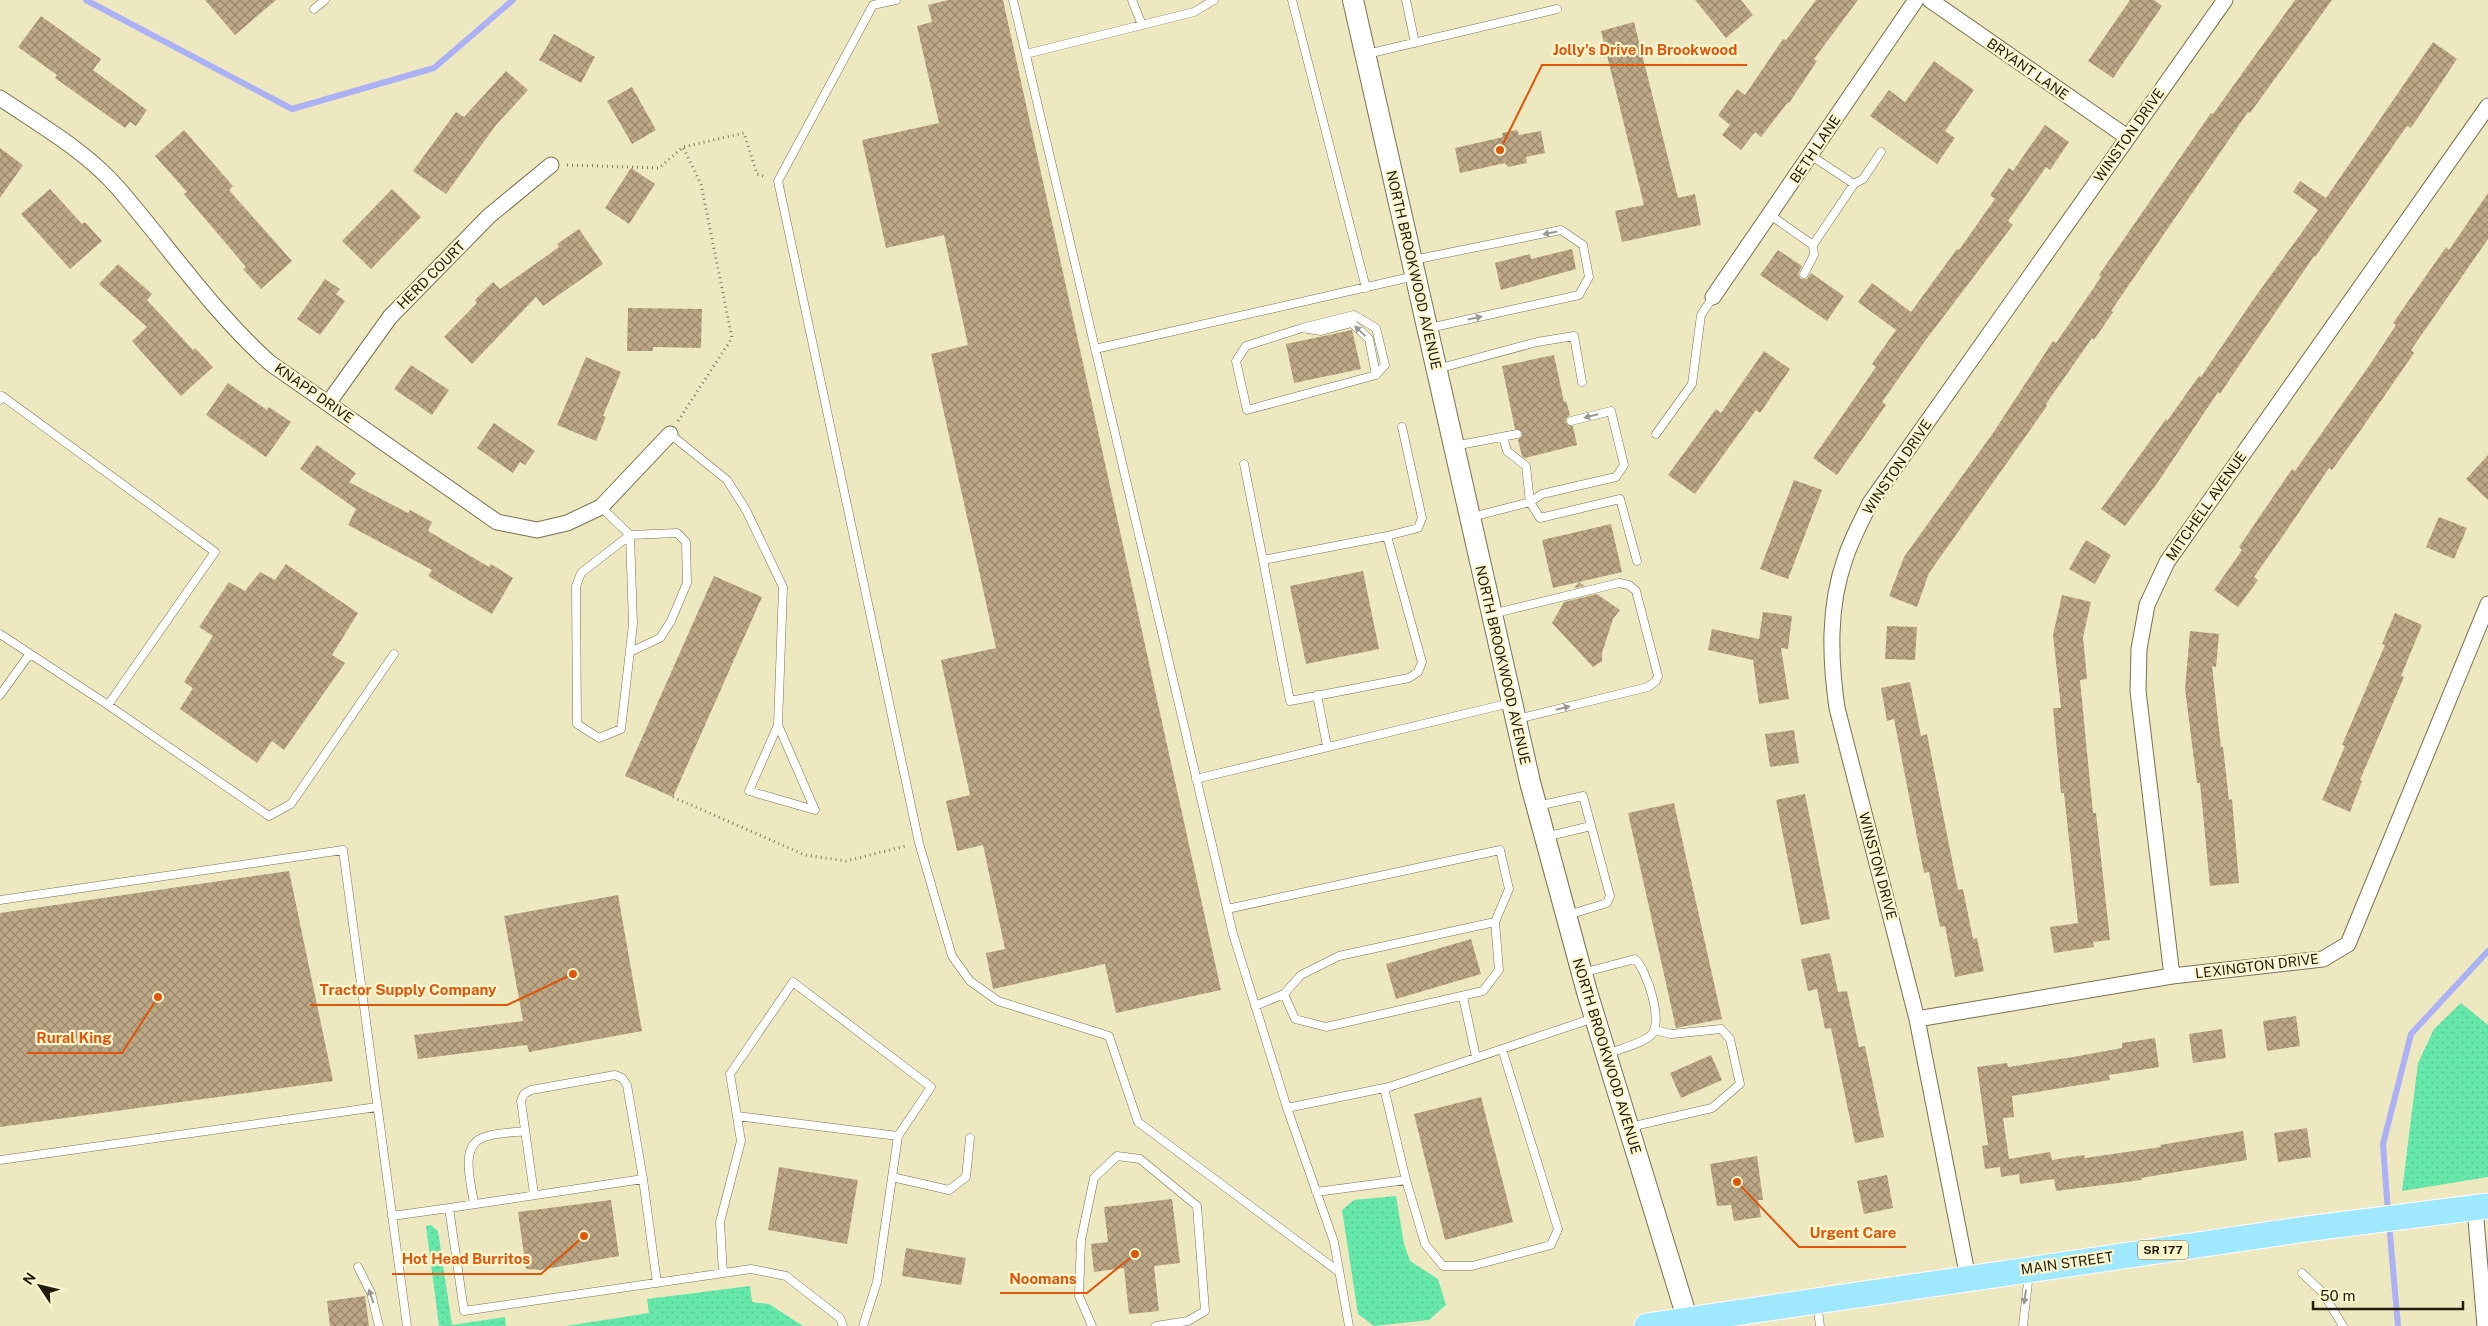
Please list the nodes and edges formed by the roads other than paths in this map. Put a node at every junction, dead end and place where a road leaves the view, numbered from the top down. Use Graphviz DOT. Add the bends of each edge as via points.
graph roads {
  1 [pos="325,0"];
  2 [pos="896,0"];
  3 [pos="1013,0"];
  4 [pos="1132,0"];
  5 [pos="1214,0"];
  6 [pos="1292,0"];
  7 [pos="1353,0"];
  8 [pos="1406,0"];
  9 [pos="1916,0"];
  10 [pos="1930,0"];
  11 [pos="2225,0"];
  12 [pos="314,9"];
  13 [pos="1556,9"];
  14 [pos="1142,25"];
  15 [pos="1415,43"];
  16 [pos="1026,54"];
  17 [pos="1365,55"];
  18 [pos="0,98"];
  19 [pos="2488,106"];
  20 [pos="2127,137"];
  21 [pos="1881,152"];
  22 [pos="1810,155"];
  23 [pos="551,165"];
  24 [pos="1854,184"];
  25 [pos="1770,215"];
  26 [pos="1813,245"];
  27 [pos="1414,268"];
  28 [pos="1804,274"];
  29 [pos="1366,288"];
  30 [pos="1713,297"];
  31 [pos="1302,328"];
  32 [pos="1427,328"];
  33 [pos="1095,349"];
  34 [pos="1437,369"];
  35 [pos="1376,375"];
  36 [pos="1582,382"];
  37 [pos="0,400"];
  38 [pos="329,402"];
  39 [pos="1571,421"];
  40 [pos="1402,427"];
  41 [pos="670,434"];
  42 [pos="1516,434"];
  43 [pos="1656,434"];
  44 [pos="1503,437"];
  45 [pos="1454,446"];
  46 [pos="1244,464"];
  47 [pos="1530,502"];
  48 [pos="601,507"];
  49 [pos="1470,517"];
  50 [pos="630,535"];
  51 [pos="1387,536"];
  52 [pos="1263,560"];
  53 [pos="1637,561"];
  54 [pos="2488,604"];
  55 [pos="1492,614"];
  56 [pos="0,634"];
  57 [pos="630,652"];
  58 [pos="394,654"];
  59 [pos="29,655"];
  60 [pos="0,695"];
  61 [pos="1318,695"];
  62 [pos="108,705"];
  63 [pos="1514,711"];
  64 [pos="778,725"];
  65 [pos="1327,746"];
  66 [pos="1196,779"];
  67 [pos="1537,806"];
  68 [pos="1591,826"];
  69 [pos="1545,837"];
  70 [pos="0,900"];
  71 [pos="1227,909"];
  72 [pos="1566,916"];
  73 [pos="1495,922"];
  74 [pos="1582,973"];
  75 [pos="2172,976"];
  76 [pos="1284,994"];
  77 [pos="1463,997"];
  78 [pos="1255,1006"];
  79 [pos="1594,1018"];
  80 [pos="1917,1019"];
  81 [pos="1655,1030"];
  82 [pos="1502,1049"];
  83 [pos="1606,1054"];
  84 [pos="1476,1058"];
  85 [pos="1384,1088"];
  86 [pos="378,1107"];
  87 [pos="1287,1108"];
  88 [pos="737,1116"];
  89 [pos="1628,1128"];
  90 [pos="525,1131"];
  91 [pos="898,1136"];
  92 [pos="970,1138"];
  93 [pos="0,1160"];
  94 [pos="892,1178"];
  95 [pos="643,1179"];
  96 [pos="1406,1180"];
  97 [pos="1316,1192"];
  98 [pos="534,1194"];
  99 [pos="474,1204"];
  100 [pos="2482,1207"];
  101 [pos="449,1208"];
  102 [pos="392,1216"];
  103 [pos="358,1268"];
  104 [pos="2030,1269"];
  105 [pos="2484,1271"];
  106 [pos="1339,1272"];
  107 [pos="723,1273"];
  108 [pos="2302,1273"];
  109 [pos="1968,1278"];
  110 [pos="657,1283"];
  111 [pos="1816,1301"];
  112 [pos="1688,1324"];
  113 [pos="378,1326"];
  114 [pos="407,1326"];
  115 [pos="843,1326"];
  116 [pos="864,1326"];
  117 [pos="1092,1326"];
  118 [pos="1156,1326"];
  119 [pos="1349,1326"];
  120 [pos="1647,1326"];
  121 [pos="1820,1326"];
  122 [pos="2023,1326"];
  123 [pos="2342,1326"];
  124 [pos="2485,1326"];
  1 -- 12 [label="lane"];
  2 -- 106 [label="lane" via="873,5 778,181 919,843 952,956 970,981 998,1001 1109,1036 1138,1122"];
  3 -- 16 [label="lane"];
  4 -- 14 [label="lane"];
  5 -- 14 [label="lane" via="1194,12"];
  6 -- 29 [label="lane"];
  7 -- 17 [label="street, NORTH BROOKWOOD AVENUE"];
  8 -- 15 [label="lane"];
  9 -- 22 [label="street, BETH LANE"];
  10 -- 20 [label="street, BRYANT LANE"];
  11 -- 20 [label="street, WINSTON DRIVE"];
  13 -- 15 [label="lane"];
  14 -- 16 [label="lane"];
  15 -- 17 [label="lane"];
  16 -- 33 [label="lane"];
  17 -- 27 [label="street, NORTH BROOKWOOD AVENUE"];
  18 -- 38 [label="street, KNAPP DRIVE" via="69,145 117,187 242,338 270,363"];
  19 -- 75 [label="street, MITCHELL AVENUE" via="2167,562 2147,605 2139,649 2138,691"];
  20 -- 80 [label="street, WINSTON DRIVE" via="1870,503 1844,560 1833,611 1831,667 1837,708"];
  21 -- 24 [label="lane" via="1863,179"];
  22 -- 24 [label="lane"];
  22 -- 25 [label="street, BETH LANE"];
  23 -- 38 [label="street, HERD COURT" via="489,216 390,316"];
  24 -- 26 [label="lane"];
  25 -- 26 [label="lane"];
  25 -- 30 [label="street, BETH LANE"];
  26 -- 28 [label="lane" via="1814,255"];
  27 -- 29 [label="lane"];
  27 -- 32 [label="street, NORTH BROOKWOOD AVENUE"];
  32 -- 27 [label="lane, one-way" via="1579,296 1588,277 1583,245 1561,230"];
  29 -- 33 [label="lane"];
  30 -- 43 [label="lane" via="1701,315 1692,384"];
  35 -- 31 [label="lane, one-way" via="1369,338 1352,323 1322,331"];
  31 -- 35 [label="lane" via="1354,315 1376,328 1385,365"];
  31 -- 35 [label="lane" via="1246,346 1236,361 1247,410"];
  32 -- 34 [label="street, NORTH BROOKWOOD AVENUE"];
  33 -- 66 [label="lane"];
  34 -- 36 [label="lane" via="1537,342 1574,336"];
  34 -- 45 [label="street, NORTH BROOKWOOD AVENUE"];
  37 -- 62 [label="lane" via="2,396 216,552"];
  38 -- 48 [label="street, KNAPP DRIVE" via="497,522 537,530 567,523"];
  47 -- 39 [label="lane, one-way" via="1542,494 1616,477 1624,465 1611,411"];
  40 -- 51 [label="lane" via="1422,518 1418,528"];
  41 -- 48 [label="street, KNAPP DRIVE"];
  41 -- 64 [label="lane" via="727,480 746,510 783,587"];
  42 -- 44 [label="lane"];
  44 -- 45 [label="lane"];
  44 -- 47 [label="lane" via="1508,452 1526,466"];
  45 -- 49 [label="street, NORTH BROOKWOOD AVENUE"];
  46 -- 52 [label="lane"];
  47 -- 49 [label="lane"];
  47 -- 53 [label="lane" via="1540,518 1620,499"];
  48 -- 50 [label="lane"];
  49 -- 55 [label="street, NORTH BROOKWOOD AVENUE"];
  50 -- 57 [label="lane" via="633,624"];
  50 -- 57 [label="lane" via="677,533 686,542 687,583 660,638"];
  50 -- 57 [label="lane" via="581,574 576,586 577,724 599,738 621,729"];
  51 -- 52 [label="lane"];
  51 -- 61 [label="lane" via="1422,662 1418,672 1409,678"];
  52 -- 61 [label="lane" via="1290,701"];
  54 -- 75 [label="street, LEXINGTON DRIVE" via="2348,944 2323,959"];
  55 -- 63 [label="street, NORTH BROOKWOOD AVENUE"];
  63 -- 55 [label="lane, one-way" via="1648,687 1658,676 1636,591 1629,585 1619,583"];
  56 -- 59 [label="lane"];
  58 -- 62 [label="lane" via="290,804 269,816"];
  59 -- 60 [label="lane"];
  59 -- 62 [label="lane"];
  61 -- 65 [label="lane"];
  63 -- 65 [label="lane"];
  63 -- 67 [label="street, NORTH BROOKWOOD AVENUE"];
  64 -- 64 [label="lane" via="749,791 815,810 789,751"];
  65 -- 66 [label="lane"];
  66 -- 71 [label="lane"];
  67 -- 68 [label="lane" via="1583,796"];
  67 -- 69 [label="street, NORTH BROOKWOOD AVENUE"];
  68 -- 69 [label="lane"];
  68 -- 72 [label="lane" via="1610,896 1607,904 1601,907"];
  69 -- 72 [label="street, NORTH BROOKWOOD AVENUE"];
  70 -- 86 [label="lane" via="343,850"];
  71 -- 73 [label="lane" via="1500,850 1509,889"];
  71 -- 78 [label="lane"];
  72 -- 74 [label="street, NORTH BROOKWOOD AVENUE"];
  73 -- 76 [label="lane" via="1339,956 1301,975"];
  73 -- 77 [label="lane" via="1499,970 1483,991"];
  74 -- 79 [label="street, NORTH BROOKWOOD AVENUE"];
  74 -- 81 [label="lane" via="1635,959 1642,966 1655,1010"];
  75 -- 80 [label="street, LEXINGTON DRIVE"];
  76 -- 77 [label="lane" via="1295,1019 1326,1027"];
  76 -- 78 [label="lane"];
  77 -- 84 [label="lane"];
  78 -- 87 [label="lane"];
  79 -- 82 [label="lane"];
  79 -- 83 [label="street, NORTH BROOKWOOD AVENUE"];
  80 -- 109 [label="street, WINSTON DRIVE"];
  81 -- 83 [label="lane" via="1650,1037"];
  81 -- 89 [label="lane" via="1671,1034 1720,1029 1730,1039 1740,1084 1712,1108"];
  82 -- 84 [label="lane"];
  82 -- 96 [label="lane" via="1558,1229 1551,1245 1472,1266 1443,1266 1424,1244"];
  83 -- 89 [label="street, NORTH BROOKWOOD AVENUE"];
  84 -- 85 [label="lane"];
  85 -- 87 [label="lane"];
  85 -- 96 [label="lane"];
  86 -- 93 [label="lane"];
  86 -- 102 [label="lane"];
  87 -- 97 [label="lane"];
  88 -- 91 [label="lane"];
  88 -- 91 [label="lane" via="730,1074 793,982 931,1087"];
  88 -- 107 [label="lane" via="741,1141 720,1222"];
  89 -- 112 [label="street, NORTH BROOKWOOD AVENUE"];
  90 -- 95 [label="lane" via="521,1101 531,1090 614,1075 622,1078 627,1085"];
  90 -- 98 [label="lane"];
  90 -- 99 [label="lane" via="481,1138 472,1147 468,1157"];
  91 -- 94 [label="lane"];
  92 -- 94 [label="lane" via="966,1177 949,1190"];
  94 -- 116 [label="lane" via="877,1282"];
  95 -- 98 [label="lane"];
  95 -- 110 [label="lane"];
  96 -- 97 [label="lane"];
  97 -- 106 [label="lane" via="1334,1242"];
  98 -- 99 [label="lane"];
  99 -- 101 [label="lane"];
  100 -- 104 [label="main road, MAIN STREET / SR 177"];
  100 -- 105 [label="street"];
  101 -- 102 [label="lane"];
  101 -- 110 [label="lane" via="464,1311"];
  102 -- 114 [label="lane"];
  113 -- 103 [label="lane, one-way" via="371,1293"];
  104 -- 109 [label="main road, MAIN STREET / SR 177"];
  104 -- 122 [label="lane, one-way"];
  105 -- 124 [label="street"];
  106 -- 119 [label="lane"];
  107 -- 110 [label="lane"];
  107 -- 115 [label="lane" via="751,1269 786,1276 840,1318"];
  108 -- 123 [label="lane" via="2323,1293"];
  109 -- 111 [label="main road, MAIN STREET / SR 177"];
  111 -- 112 [label="main road, MAIN STREET / SR 177"];
  111 -- 121 [label="lane"];
  112 -- 120 [label="main road, MAIN STREET / SR 177"];
  117 -- 118 [label="lane" via="1079,1296 1081,1240 1094,1178 1117,1156 1140,1160 1197,1206 1205,1311 1188,1321"];
}
